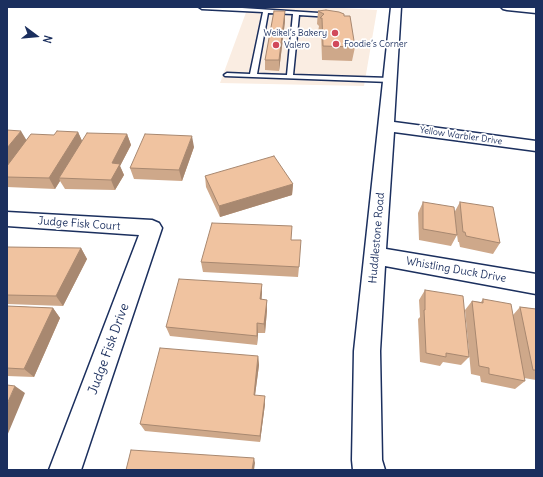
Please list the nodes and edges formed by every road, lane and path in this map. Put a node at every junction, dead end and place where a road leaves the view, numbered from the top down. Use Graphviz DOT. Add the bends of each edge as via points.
graph roads {
  1 [pos="202,7"];
  2 [pos="396,7"];
  3 [pos="507,7"];
  4 [pos="536,9"];
  5 [pos="266,11"];
  6 [pos="296,13"];
  7 [pos="336,16"];
  8 [pos="227,75"];
  9 [pos="252,76"];
  10 [pos="290,77"];
  11 [pos="390,80"];
  12 [pos="386,126"];
  13 [pos="536,146"];
  14 [pos="7,219"];
  15 [pos="152,228"];
  16 [pos="375,256"];
  17 [pos="536,284"];
  18 [pos="65,470"];
  19 [pos="369,470"];
  1 -- 5 [label="lane"];
  2 -- 11 [label="street, Huddlestone Road"];
  3 -- 4 [label="main road"];
  5 -- 6 [label="lane"];
  5 -- 9 [label="lane"];
  6 -- 7 [label="lane"];
  6 -- 10 [label="lane"];
  8 -- 9 [label="lane"];
  9 -- 10 [label="lane"];
  10 -- 11 [label="lane"];
  11 -- 12 [label="street, Huddlestone Road"];
  12 -- 13 [label="street, Yellow Warbler Drive"];
  12 -- 16 [label="street, Huddlestone Road"];
  14 -- 15 [label="street, Judge Fisk Court"];
  15 -- 18 [label="street, Judge Fisk Drive"];
  16 -- 17 [label="street, Whistling Duck Drive"];
  16 -- 19 [label="street, Huddlestone Road" via="367,351"];
}
